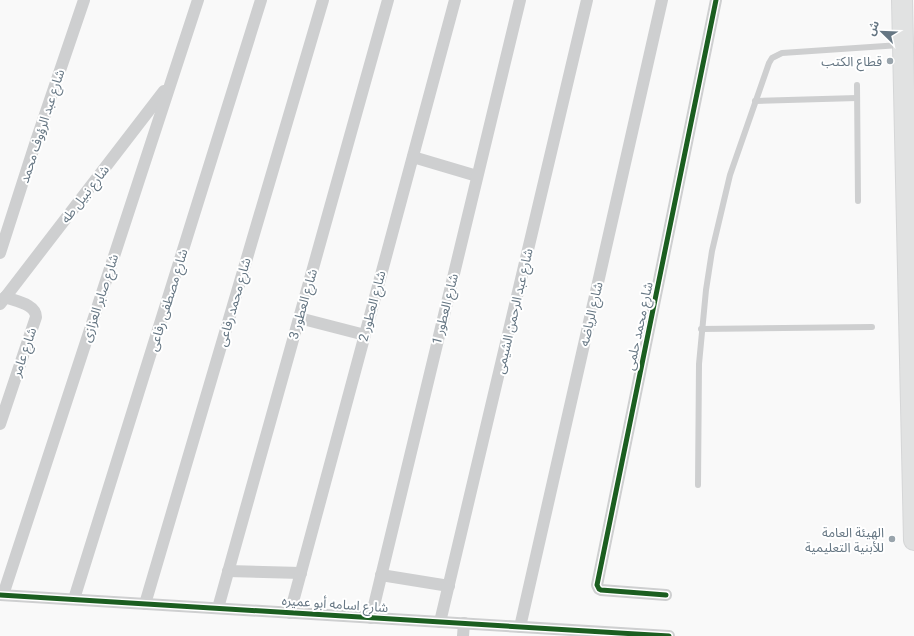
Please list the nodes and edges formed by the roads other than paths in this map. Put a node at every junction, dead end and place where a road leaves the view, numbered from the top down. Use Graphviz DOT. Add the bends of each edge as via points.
graph roads {
  1 [pos="84,0"];
  2 [pos="198,0"];
  3 [pos="261,0"];
  4 [pos="323,0"];
  5 [pos="388,0"];
  6 [pos="455,0"];
  7 [pos="520,0"];
  8 [pos="587,0"];
  9 [pos="662,0"];
  10 [pos="716,0"];
  11 [pos="902,0"];
  12 [pos="903,44"];
  13 [pos="170,84"];
  14 [pos="857,85"];
  15 [pos="857,98"];
  16 [pos="755,101"];
  17 [pos="413,157"];
  18 [pos="477,176"];
  19 [pos="858,201"];
  20 [pos="0,253"];
  21 [pos="3,301"];
  22 [pos="299,318"];
  23 [pos="872,327"];
  24 [pos="701,329"];
  25 [pos="365,335"];
  26 [pos="0,424"];
  27 [pos="698,485"];
  28 [pos="914,540"];
  29 [pos="228,571"];
  30 [pos="301,573"];
  31 [pos="381,575"];
  32 [pos="449,586"];
  33 [pos="1,595"];
  34 [pos="666,595"];
  35 [pos="74,600"];
  36 [pos="145,604"];
  37 [pos="218,608"];
  38 [pos="290,613"];
  39 [pos="371,618"];
  40 [pos="440,622"];
  41 [pos="464,623"];
  42 [pos="520,627"];
  43 [pos="463,636"];
  44 [pos="653,636"];
  45 [pos="668,636"];
  1 -- 20 [label="street, شارع عبد الرؤوف محمد"];
  2 -- 13 [label="street, شارع صابر العزازى"];
  3 -- 35 [label="street, شارع مصطفى رفاعى"];
  4 -- 36 [label="street, شارع محمد رفاعى"];
  5 -- 22 [label="street, شارع العطور 3"];
  6 -- 17 [label="street, شارع العطور 2"];
  7 -- 18 [label="street, شارع العطور 1"];
  8 -- 32 [label="street, شارع عبد الرحمن الشيمى"];
  9 -- 42 [label="street, شارع الرياضه"];
  10 -- 34 [label="street, شارع محمد حلمى" via="597,585 601,590"];
  11 -- 12 [label="main road"];
  12 -- 16 [label="lane" via="782,53 772,58 769,63"];
  12 -- 28 [label="main road"];
  13 -- 21 [label="street, شارع نبيل طه"];
  13 -- 33 [label="street, شارع صابر العزازى"];
  14 -- 15 [label="lane"];
  15 -- 16 [label="lane"];
  15 -- 19 [label="lane"];
  16 -- 24 [label="lane" via="720,213"];
  17 -- 18 [label="street"];
  17 -- 25 [label="street, شارع العطور 2"];
  18 -- 31 [label="street, شارع العطور 1"];
  21 -- 26 [label="street, شارع عامر" via="31,308 36,317"];
  22 -- 25 [label="street"];
  22 -- 29 [label="street, شارع العطور 3"];
  23 -- 24 [label="lane"];
  24 -- 27 [label="lane"];
  25 -- 30 [label="street, شارع العطور 2"];
  29 -- 30 [label="street"];
  29 -- 37 [label="street, شارع العطور 3"];
  30 -- 38 [label="street, شارع العطور 2"];
  31 -- 32 [label="street"];
  31 -- 39 [label="street, شارع العطور 1"];
  32 -- 40 [label="street, شارع عبد الرحمن الشيمى"];
  33 -- 35 [label="street, شارع اسامه أبو عميره"];
  35 -- 36 [label="street, شارع اسامه أبو عميره"];
  36 -- 37 [label="street, شارع اسامه أبو عميره"];
  37 -- 38 [label="street, شارع اسامه أبو عميره"];
  38 -- 39 [label="street, شارع اسامه أبو عميره"];
  39 -- 40 [label="street, شارع اسامه أبو عميره"];
  40 -- 41 [label="street, شارع اسامه أبو عميره"];
  41 -- 42 [label="street, شارع اسامه أبو عميره"];
  41 -- 43 [label="street"];
  42 -- 44 [label="street, شارع اسامه أبو عميره"];
  44 -- 45 [label="street, شارع اسامه أبو عميره"];
}
